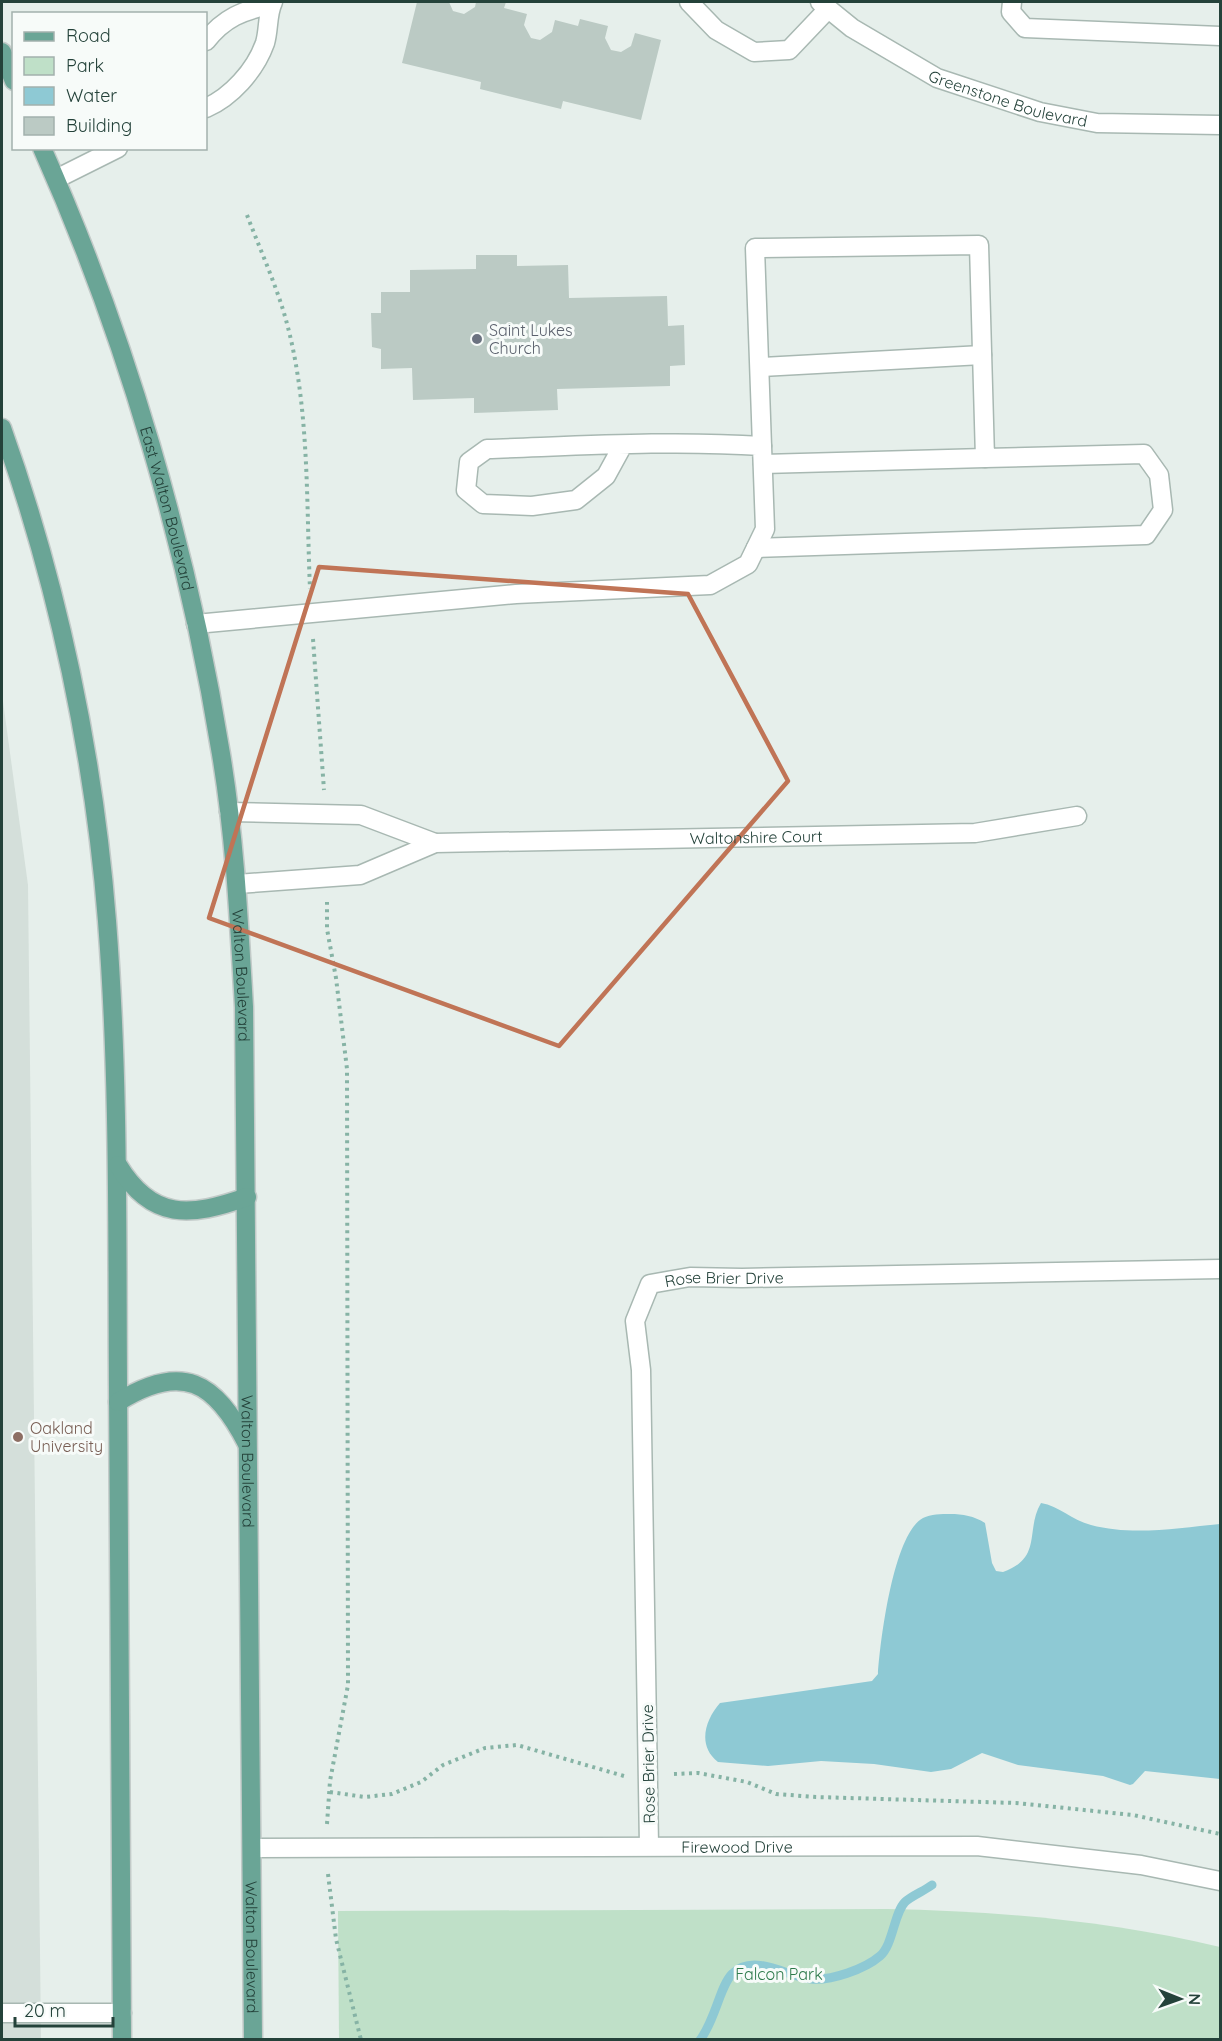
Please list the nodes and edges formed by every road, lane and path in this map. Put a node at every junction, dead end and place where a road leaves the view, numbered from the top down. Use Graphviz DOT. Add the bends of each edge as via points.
graph roads {
  1 [pos="688,2"];
  2 [pos="1012,2"];
  3 [pos="271,3"];
  4 [pos="824,5"];
  5 [pos="1221,36"];
  6 [pos="207,40"];
  7 [pos="2,52"];
  8 [pos="12,76"];
  9 [pos="207,108"];
  10 [pos="1221,126"];
  11 [pos="43,150"];
  12 [pos="114,150"];
  13 [pos="56,179"];
  14 [pos="247,215"];
  15 [pos="982,355"];
  16 [pos="760,367"];
  17 [pos="2,428"];
  18 [pos="623,445"];
  19 [pos="763,455"];
  20 [pos="985,459"];
  21 [pos="756,548"];
  22 [pos="311,612"];
  23 [pos="196,624"];
  24 [pos="229,812"];
  25 [pos="326,812"];
  26 [pos="1077,816"];
  27 [pos="435,843"];
  28 [pos="328,877"];
  29 [pos="237,884"];
  30 [pos="117,1164"];
  31 [pos="247,1197"];
  32 [pos="1221,1269"];
  33 [pos="118,1402"];
  34 [pos="249,1449"];
  35 [pos="648,1775"];
  36 [pos="330,1792"];
  37 [pos="1221,1834"];
  38 [pos="649,1846"];
  39 [pos="325,1847"];
  40 [pos="253,1848"];
  41 [pos="1221,1881"];
  42 [pos="2,2013"];
  43 [pos="122,2013"];
  44 [pos="122,2040"];
  45 [pos="253,2040"];
  46 [pos="361,2040"];
  1 -- 4 [label="street" via="716,30 754,52 789,50"];
  2 -- 5 [label="street" via="1011,12 1025,28"];
  3 -- 6 [label="street" via="245,9 218,25"];
  3 -- 9 [label="street" via="265,44 253,65 223,100"];
  4 -- 10 [label="street, Greenstone Boulevard" via="852,28 937,78 1040,112 1097,123"];
  7 -- 8 [label="main road"];
  11 -- 13 [label="main road, East Walton Boulevard"];
  12 -- 13 [label="street"];
  13 -- 23 [label="main road, East Walton Boulevard" via="139,406"];
  14 -- 22 [label="path" via="284,313 297,376"];
  15 -- 16 [label="street"];
  15 -- 16 [label="street" via="979,245 755,248"];
  15 -- 20 [label="street"];
  16 -- 19 [label="street"];
  17 -- 30 [label="main road" via="50,593 84,743 112,986"];
  18 -- 18 [label="street" via="487,449 469,462 466,490 483,504 532,506 576,500 606,476"];
  18 -- 19 [label="street" via="706,442"];
  19 -- 20 [label="street"];
  19 -- 21 [label="street" via="765,530"];
  20 -- 21 [label="street" via="1144,454 1159,475 1163,510 1146,535"];
  21 -- 22 [label="street" via="748,564 710,585 516,594"];
  22 -- 23 [label="street"];
  22 -- 25 [label="path"];
  23 -- 24 [label="main road, East Walton Boulevard"];
  24 -- 25 [label="street, Waltonshire Court"];
  24 -- 29 [label="main road, East Walton Boulevard"];
  25 -- 27 [label="street, Waltonshire Court" via="361,815"];
  26 -- 27 [label="street, Waltonshire Court" via="975,833"];
  27 -- 28 [label="street, Waltonshire Court" via="360,875"];
  28 -- 29 [label="street, Waltonshire Court"];
  28 -- 36 [label="path" via="327,929 347,1069 348,1685"];
  29 -- 31 [label="main road, Walton Boulevard" via="244,1007"];
  30 -- 31 [label="main road" via="131,1187 145,1200 164,1208 203,1209"];
  30 -- 33 [label="main road"];
  31 -- 34 [label="main road, Walton Boulevard"];
  32 -- 35 [label="street, Rose Brier Drive" via="690,1277 650,1284 635,1321 641,1370"];
  33 -- 34 [label="main road" via="166,1382 184,1381 202,1387 233,1416"];
  33 -- 43 [label="main road"];
  34 -- 40 [label="main road, Walton Boulevard"];
  35 -- 36 [label="path" via="624,1776 517,1744 485,1748 443,1765 422,1782 392,1794 365,1797"];
  35 -- 37 [label="path" via="698,1773 747,1782 776,1794 1016,1803 1133,1815"];
  35 -- 38 [label="street, Rose Brier Drive"];
  36 -- 39 [label="path"];
  38 -- 39 [label="street, Firewood Drive"];
  38 -- 41 [label="street, Firewood Drive" via="977,1846 1141,1865"];
  39 -- 40 [label="street, Firewood Drive"];
  39 -- 46 [label="path" via="336,1939"];
  40 -- 45 [label="main road, Walton Boulevard"];
  42 -- 43 [label="street"];
  43 -- 44 [label="main road"];
}
